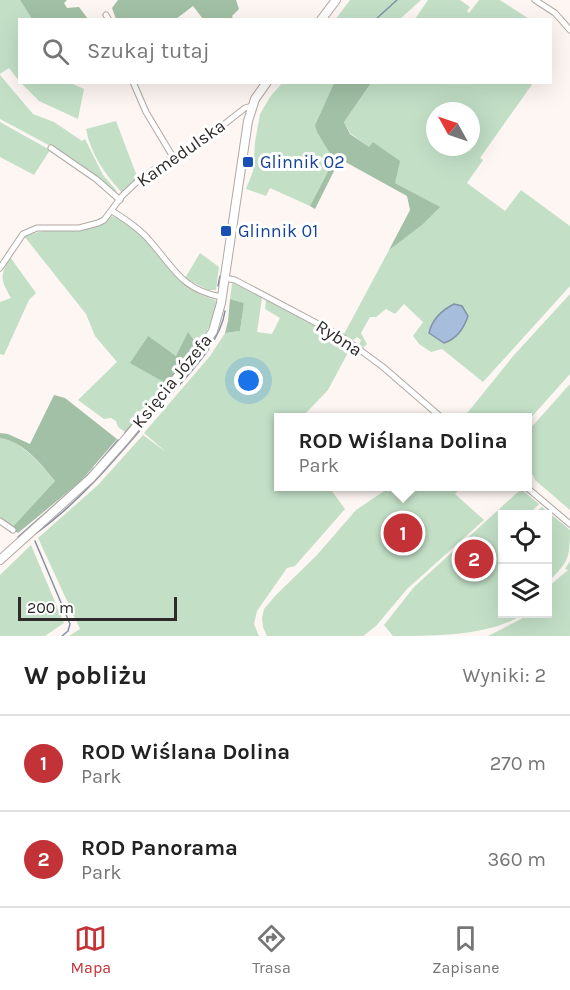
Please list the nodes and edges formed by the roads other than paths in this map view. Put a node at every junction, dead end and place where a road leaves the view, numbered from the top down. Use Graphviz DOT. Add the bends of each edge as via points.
graph roads {
  1 [pos="336,0"];
  2 [pos="535,0"];
  3 [pos="322,18"];
  4 [pos="570,30"];
  5 [pos="134,84"];
  6 [pos="266,84"];
  7 [pos="252,106"];
  8 [pos="51,148"];
  9 [pos="173,157"];
  10 [pos="120,200"];
  11 [pos="112,211"];
  12 [pos="0,268"];
  13 [pos="224,278"];
  14 [pos="221,297"];
  15 [pos="436,413"];
  16 [pos="531,491"];
  17 [pos="0,521"];
  18 [pos="570,524"];
  19 [pos="13,530"];
  20 [pos="0,560"];
  1 -- 3 [label="main road"];
  2 -- 4 [label="street" via="555,13"];
  5 -- 9 [label="street"];
  6 -- 7 [label="main road, Księcia Józefa"];
  7 -- 9 [label="street, Kamedulska"];
  7 -- 13 [label="main road, Księcia Józefa"];
  8 -- 10 [label="street"];
  9 -- 10 [label="street, Kamedulska" via="142,177"];
  10 -- 11 [label="street, Kamedulska"];
  11 -- 12 [label="street, Kamedulska" via="98,224 27,231"];
  11 -- 14 [label="street" via="148,238 183,280"];
  13 -- 14 [label="main road, Księcia Józefa"];
  13 -- 15 [label="street, Rybna" via="235,280 341,336"];
  14 -- 20 [label="main road, Księcia Józefa" via="213,331 195,357 91,478"];
  16 -- 18 [label="street"];
  17 -- 19 [label="street"];
}
